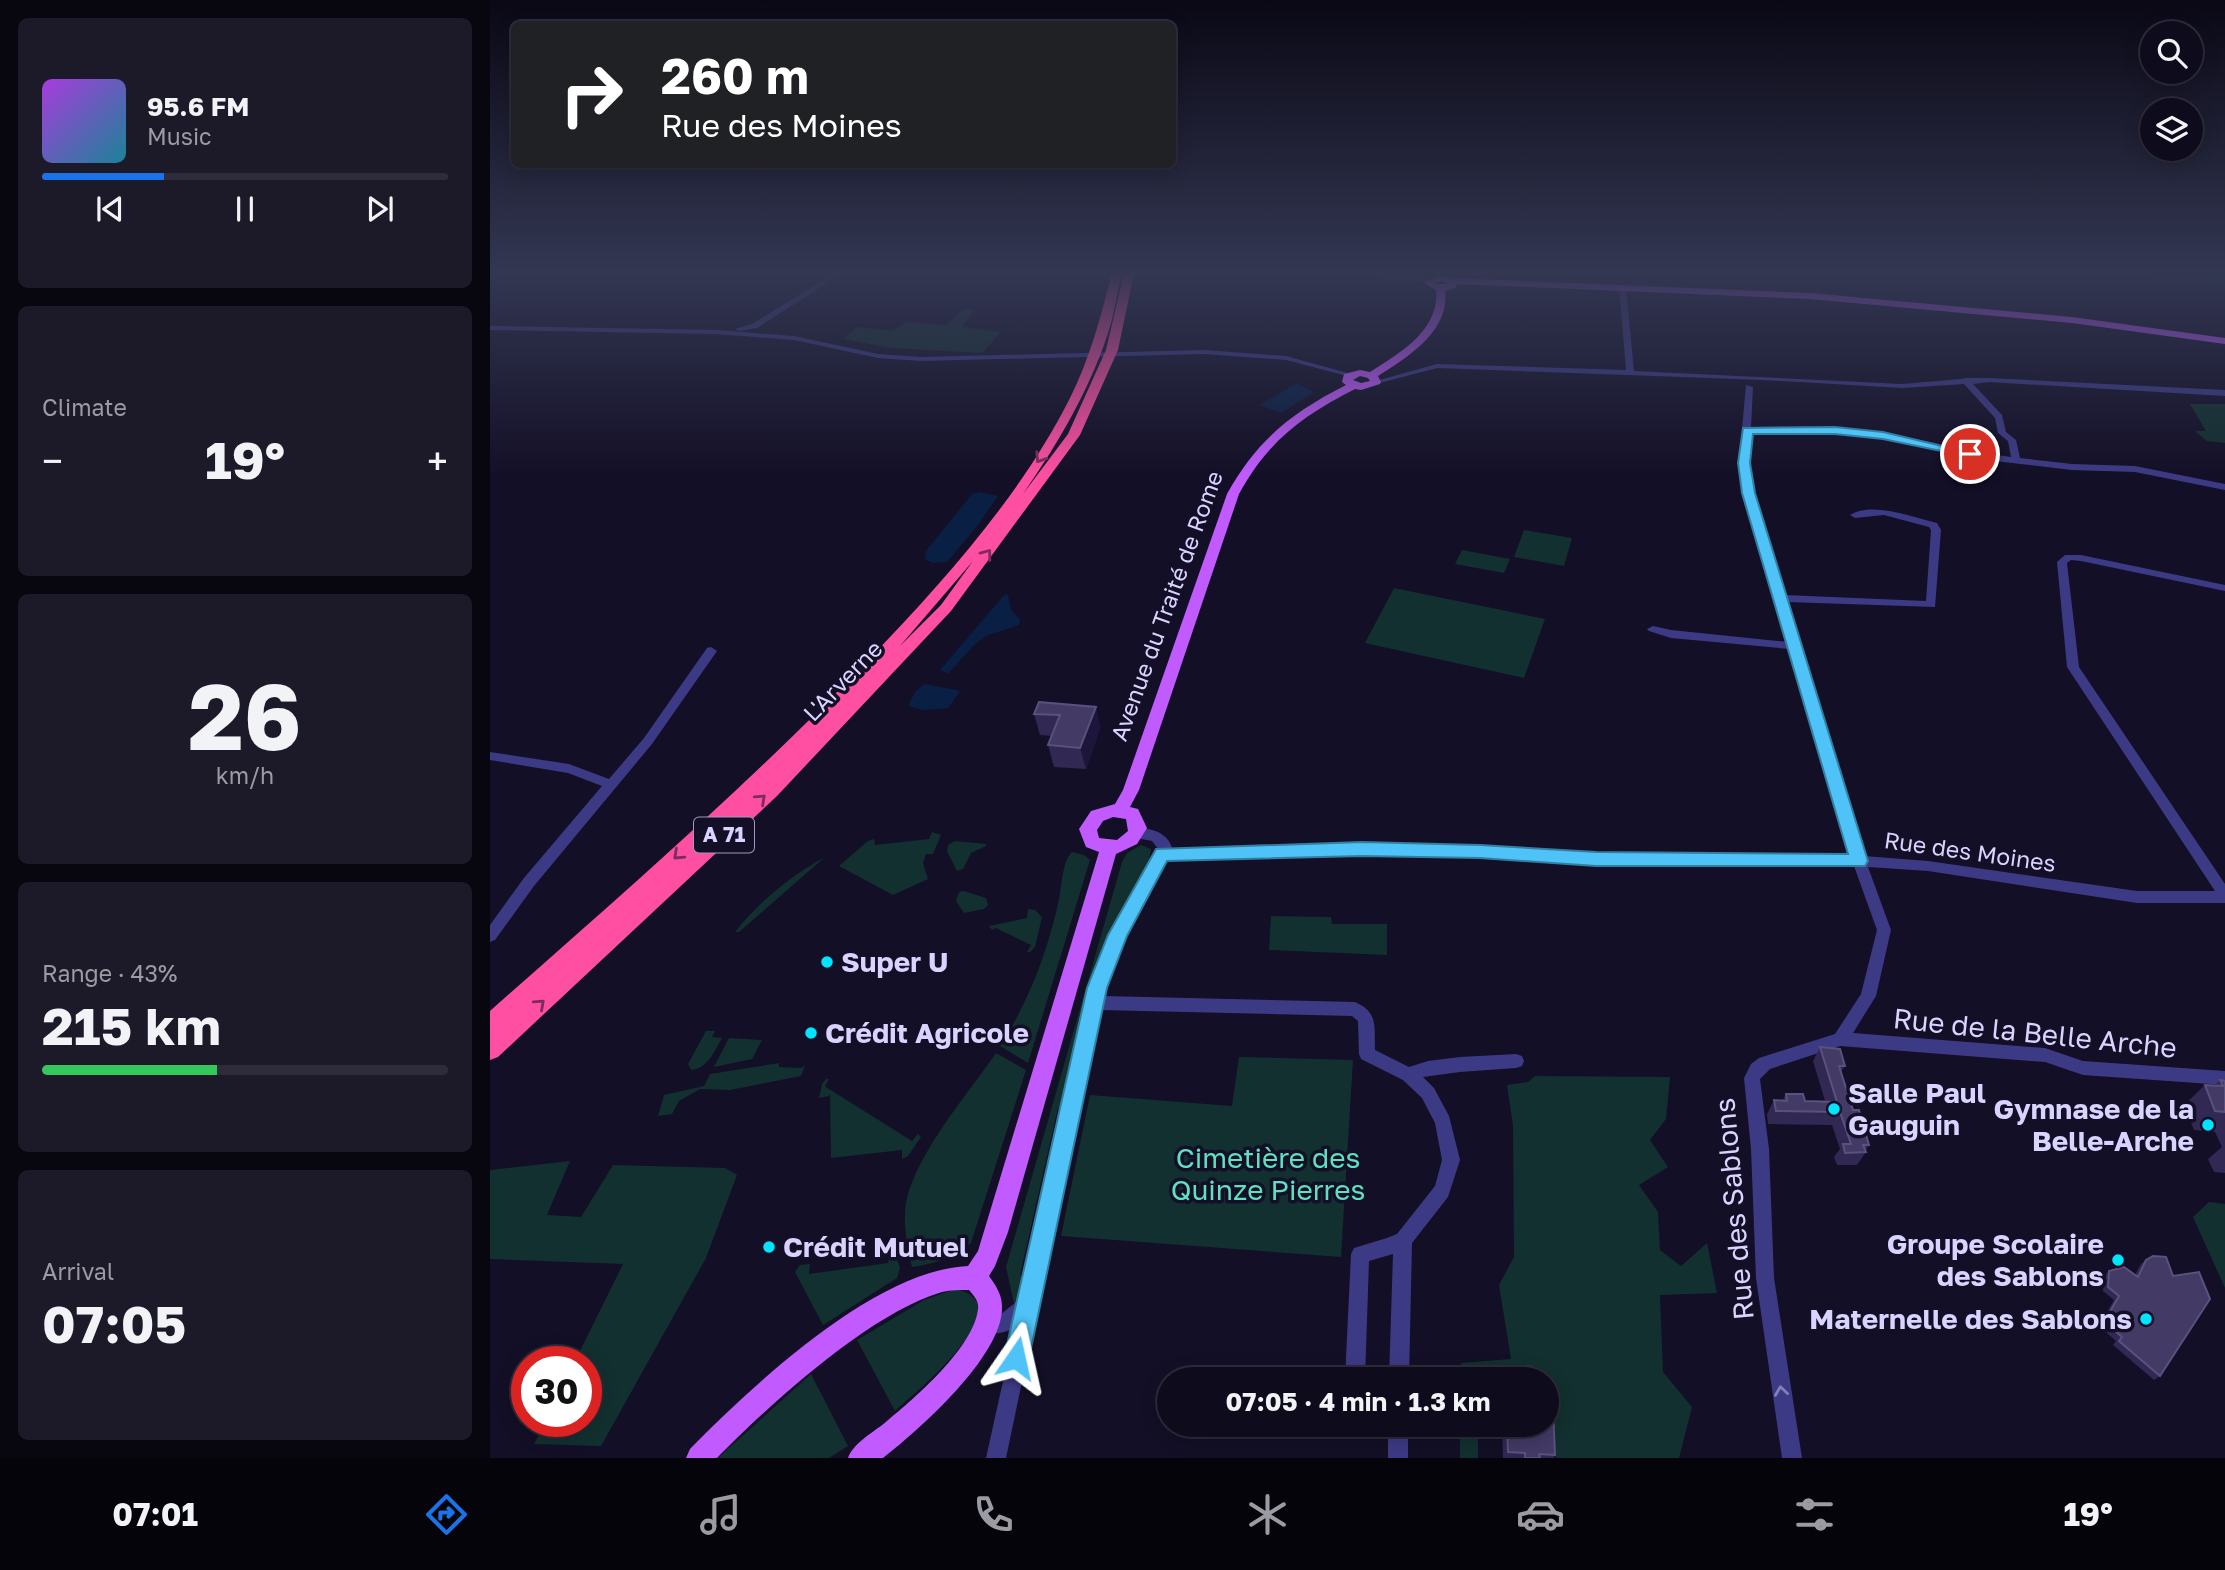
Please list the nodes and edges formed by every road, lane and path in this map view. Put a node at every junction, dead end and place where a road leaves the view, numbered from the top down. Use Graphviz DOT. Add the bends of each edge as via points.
graph roads {
  1 [pos="808,341"];
  2 [pos="1105,341"];
  3 [pos="1107,341"];
  4 [pos="1419,341"];
  5 [pos="1627,341"];
  6 [pos="1103,354"];
  7 [pos="1630,373"];
  8 [pos="1732,377"];
  9 [pos="1763,378"];
  10 [pos="1374,379"];
  11 [pos="1352,380"];
  12 [pos="1968,383"];
  13 [pos="1749,387"];
  14 [pos="2225,393"];
  15 [pos="1747,430"];
  16 [pos="2016,461"];
  17 [pos="2225,486"];
  18 [pos="1855,515"];
  19 [pos="2225,588"];
  20 [pos="1781,598"];
  21 [pos="1653,629"];
  22 [pos="1795,646"];
  23 [pos="710,651"];
  24 [pos="490,756"];
  25 [pos="612,786"];
  26 [pos="1120,810"];
  27 [pos="1137,833"];
  28 [pos="1108,848"];
  29 [pos="1161,856"];
  30 [pos="1859,861"];
  31 [pos="2225,896"];
  32 [pos="490,936"];
  33 [pos="1094,1003"];
  34 [pos="490,1025"];
  35 [pos="1840,1040"];
  36 [pos="490,1049"];
  37 [pos="1516,1060"];
  38 [pos="1409,1075"];
  39 [pos="2225,1078"];
  40 [pos="1403,1240"];
  41 [pos="974,1278"];
  42 [pos="1027,1305"];
  43 [pos="987,1324"];
  44 [pos="1355,1367"];
  45 [pos="1399,1367"];
  46 [pos="1398,1437"];
  47 [pos="866,1456"];
  48 [pos="699,1458"];
  49 [pos="996,1458"];
  50 [pos="1398,1458"];
  51 [pos="1792,1458"];
  1 -- 11 [label="street" via="878,356 921,359 1245,354 1286,358"];
  2 -- 6 [label="highway, L'Arverne / A 71"];
  3 -- 6 [label="highway, L'Arverne / A 71"];
  4 -- 10 [label="main road"];
  5 -- 7 [label="street"];
  6 -- 34 [label="highway, L'Arverne / A 71, one-way" via="1014,498 957,573 869,670 754,785"];
  36 -- 6 [label="highway, L'Arverne / A 71, one-way" via="770,791 946,608 1074,435"];
  7 -- 8 [label="street"];
  7 -- 10 [label="street" via="1437,366"];
  8 -- 9 [label="street"];
  8 -- 13 [label="street"];
  9 -- 12 [label="street" via="1902,386"];
  9 -- 13 [label="street"];
  10 -- 11 [label="main road"];
  11 -- 26 [label="main road, Avenue du Traité de Rome" via="1283,426 1242,475"];
  12 -- 14 [label="street"];
  12 -- 16 [label="street" via="1998,417 2002,433 2012,440"];
  13 -- 15 [label="street"];
  15 -- 16 [label="street" via="1871,434"];
  15 -- 20 [label="street" via="1744,463 1749,493"];
  16 -- 17 [label="street" via="2135,469"];
  18 -- 20 [label="street" via="1884,512 1933,525 1931,605"];
  19 -- 31 [label="street" via="2081,558 2063,562 2073,667"];
  20 -- 22 [label="street"];
  21 -- 22 [label="street"];
  22 -- 30 [label="street"];
  23 -- 25 [label="street"];
  24 -- 25 [label="street" via="594,775"];
  25 -- 32 [label="street" via="529,882"];
  26 -- 27 [label="main road" via="1136,818"];
  26 -- 28 [label="main road" via="1097,816 1088,829 1092,842"];
  27 -- 28 [label="main road" via="1123,845"];
  27 -- 29 [label="street" via="1161,840 1165,845"];
  28 -- 41 [label="main road" via="988,1258"];
  29 -- 30 [label="street, Rue des Moines" via="1362,849 1596,859"];
  29 -- 33 [label="street" via="1118,935"];
  30 -- 31 [label="street, Rue des Moines" via="1928,866 2137,897"];
  30 -- 35 [label="street" via="1884,930 1868,996"];
  33 -- 38 [label="street" via="1355,1009 1366,1018 1367,1054"];
  33 -- 42 [label="street"];
  35 -- 39 [label="street, Rue de la Belle Arche" via="2045,1055 2083,1068"];
  51 -- 35 [label="street, Rue des Sablons, one-way" via="1765,1278 1752,1078 1765,1063"];
  37 -- 38 [label="street"];
  38 -- 40 [label="street" via="1437,1106 1451,1160 1442,1191"];
  40 -- 44 [label="street" via="1360,1254"];
  40 -- 45 [label="street"];
  41 -- 43 [label="main road" via="989,1300"];
  41 -- 48 [label="main road" via="939,1279 873,1314 766,1394"];
  42 -- 43 [label="street" via="1004,1323"];
  42 -- 49 [label="street"];
  43 -- 47 [label="main road" via="970,1355 898,1430"];
  46 -- 50 [label="street"];
}
